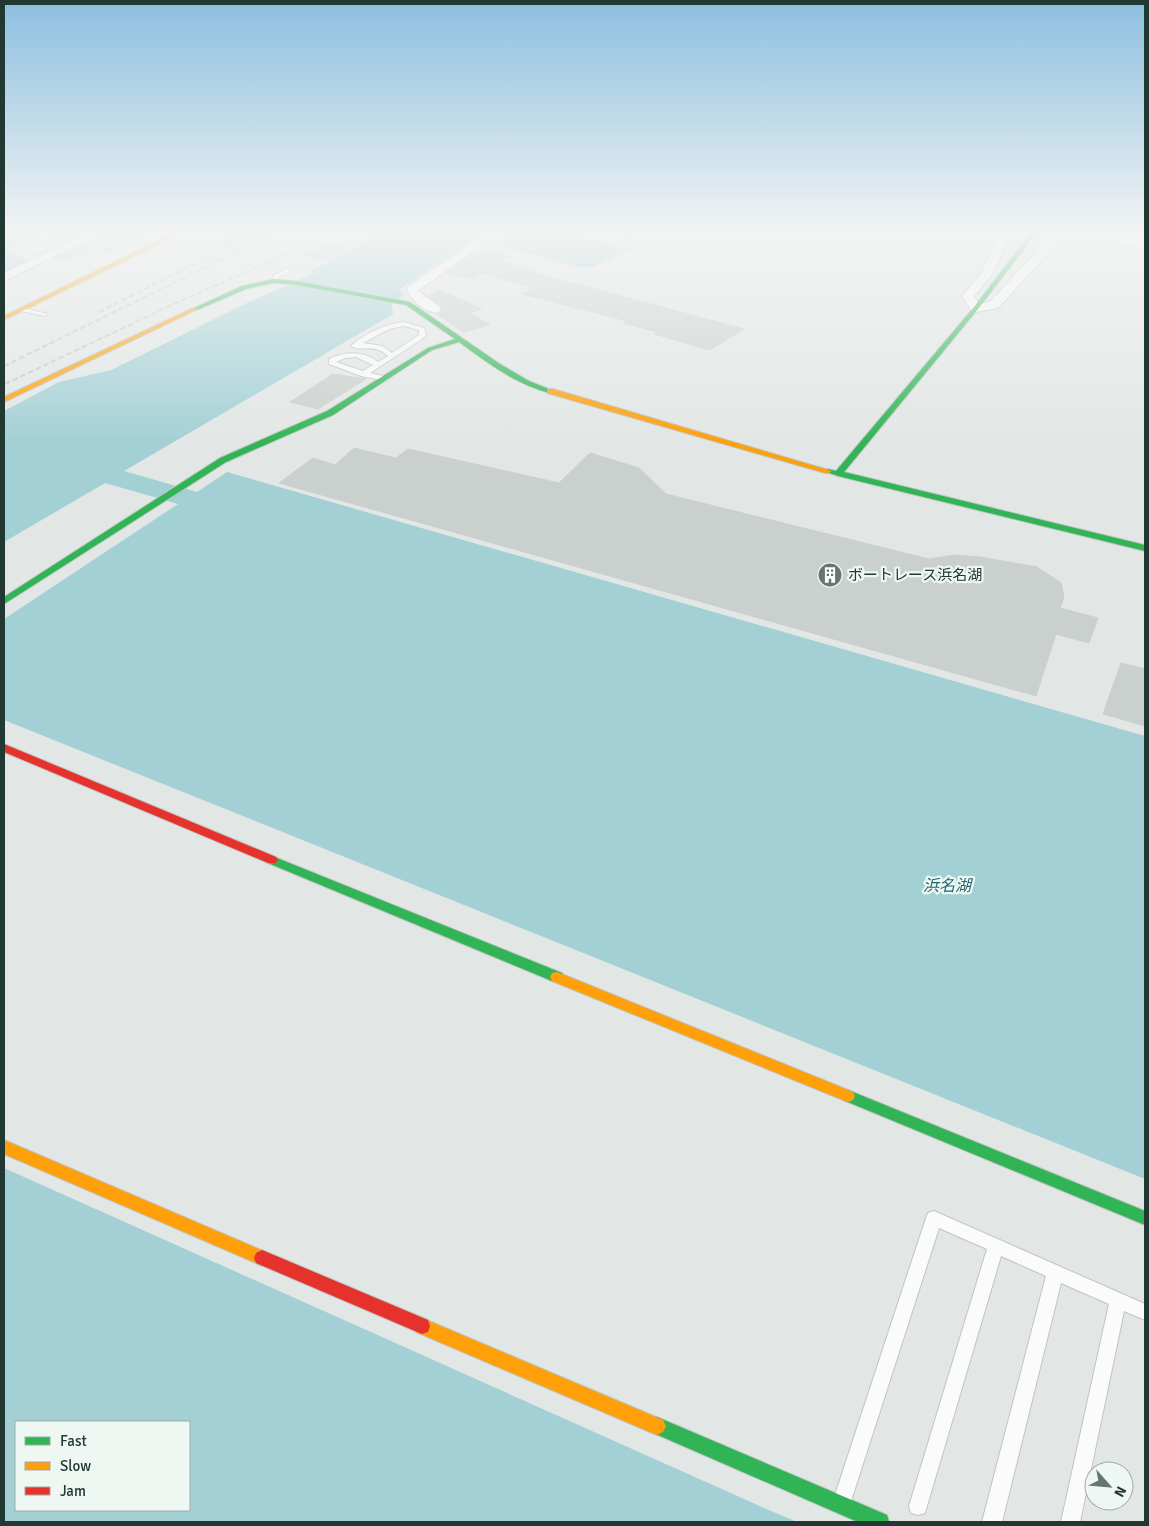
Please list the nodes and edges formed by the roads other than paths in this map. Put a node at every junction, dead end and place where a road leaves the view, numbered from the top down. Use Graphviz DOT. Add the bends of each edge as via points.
graph roads {
  1 [pos="36,301"];
  2 [pos="212,301"];
  3 [pos="398,301"];
  4 [pos="424,301"];
  5 [pos="971,301"];
  6 [pos="981,301"];
  7 [pos="997,301"];
  8 [pos="976,308"];
  9 [pos="435,309"];
  10 [pos="11,313"];
  11 [pos="44,314"];
  12 [pos="460,340"];
  13 [pos="354,346"];
  14 [pos="392,356"];
  15 [pos="337,358"];
  16 [pos="378,365"];
  17 [pos="364,374"];
  18 [pos="384,379"];
  19 [pos="4,400"];
  20 [pos="838,474"];
  21 [pos="1145,548"];
  22 [pos="4,601"];
  23 [pos="4,748"];
  24 [pos="4,1147"];
  25 [pos="1145,1218"];
  26 [pos="996,1246"];
  27 [pos="1055,1272"];
  28 [pos="1118,1300"];
  29 [pos="1145,1312"];
  30 [pos="840,1505"];
  31 [pos="918,1506"];
  32 [pos="880,1522"];
  33 [pos="992,1522"];
  34 [pos="1071,1522"];
  1 -- 10 [label="main road"];
  2 -- 19 [label="main road"];
  3 -- 12 [label="main road" via="415,307"];
  4 -- 9 [label="street"];
  5 -- 8 [label="street"];
  6 -- 8 [label="main road"];
  7 -- 8 [label="street" via="994,305"];
  8 -- 20 [label="main road"];
  10 -- 11 [label="lane"];
  12 -- 18 [label="main road" via="430,349"];
  12 -- 20 [label="main road" via="526,383"];
  13 -- 14 [label="lane" via="378,346"];
  13 -- 14 [label="lane" via="379,330 393,326 413,326 424,332"];
  13 -- 15 [label="lane"];
  14 -- 16 [label="lane"];
  15 -- 16 [label="lane" via="359,355"];
  15 -- 17 [label="lane" via="332,360 337,367"];
  16 -- 17 [label="lane"];
  17 -- 18 [label="lane"];
  18 -- 22 [label="main road" via="330,413 223,460"];
  20 -- 21 [label="main road"];
  23 -- 25 [label="main road"];
  24 -- 30 [label="main road"];
  26 -- 27 [label="lane"];
  26 -- 30 [label="lane" via="934,1218"];
  26 -- 31 [label="lane"];
  27 -- 28 [label="lane"];
  27 -- 33 [label="lane"];
  28 -- 29 [label="lane"];
  28 -- 34 [label="lane"];
  30 -- 32 [label="main road"];
}
